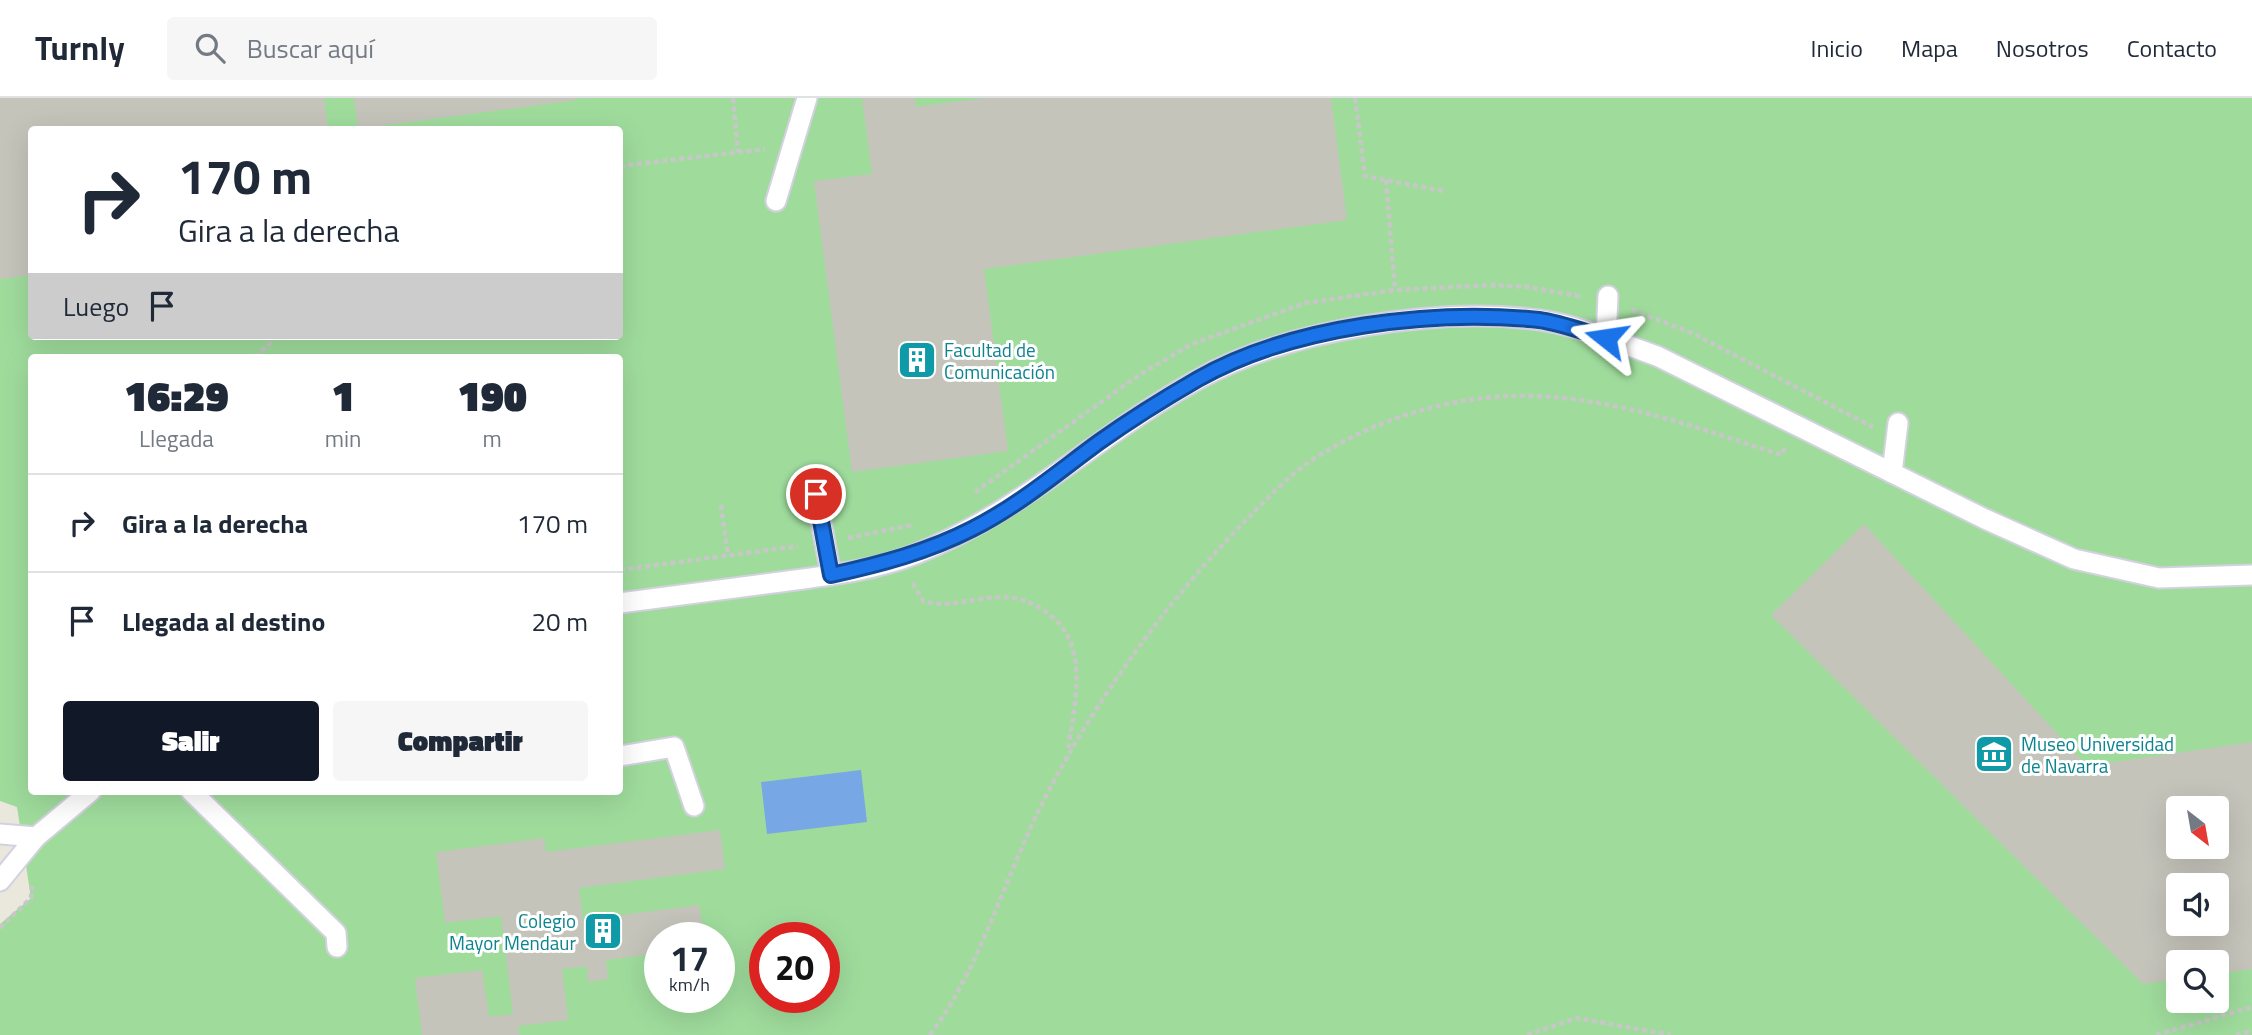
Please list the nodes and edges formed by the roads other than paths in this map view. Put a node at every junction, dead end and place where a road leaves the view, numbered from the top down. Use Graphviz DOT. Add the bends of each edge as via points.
graph roads {
  1 [pos="807,98"];
  2 [pos="776,201"];
  3 [pos="1608,300"];
  4 [pos="1606,338"];
  5 [pos="1897,431"];
  6 [pos="1892,473"];
  7 [pos="816,494"];
  8 [pos="831,575"];
  9 [pos="2252,575"];
  10 [pos="623,603"];
  11 [pos="623,756"];
  12 [pos="87,795"];
  13 [pos="195,795"];
  14 [pos="694,806"];
  15 [pos="0,834"];
  16 [pos="36,837"];
  17 [pos="0,881"];
  18 [pos="337,947"];
  1 -- 2 [label="lane"];
  3 -- 4 [label="lane"];
  4 -- 6 [label="lane" via="1657,356"];
  4 -- 8 [label="lane" via="1541,320 1422,320 1328,332 1256,354 1200,378 974,529 890,563"];
  5 -- 6 [label="lane"];
  6 -- 9 [label="lane" via="2074,559 2159,578"];
  7 -- 8 [label="lane"];
  8 -- 10 [label="lane"];
  11 -- 14 [label="lane" via="674,747"];
  12 -- 16 [label="lane"];
  13 -- 18 [label="lane" via="336,933"];
  15 -- 16 [label="lane"];
  16 -- 17 [label="lane"];
}
